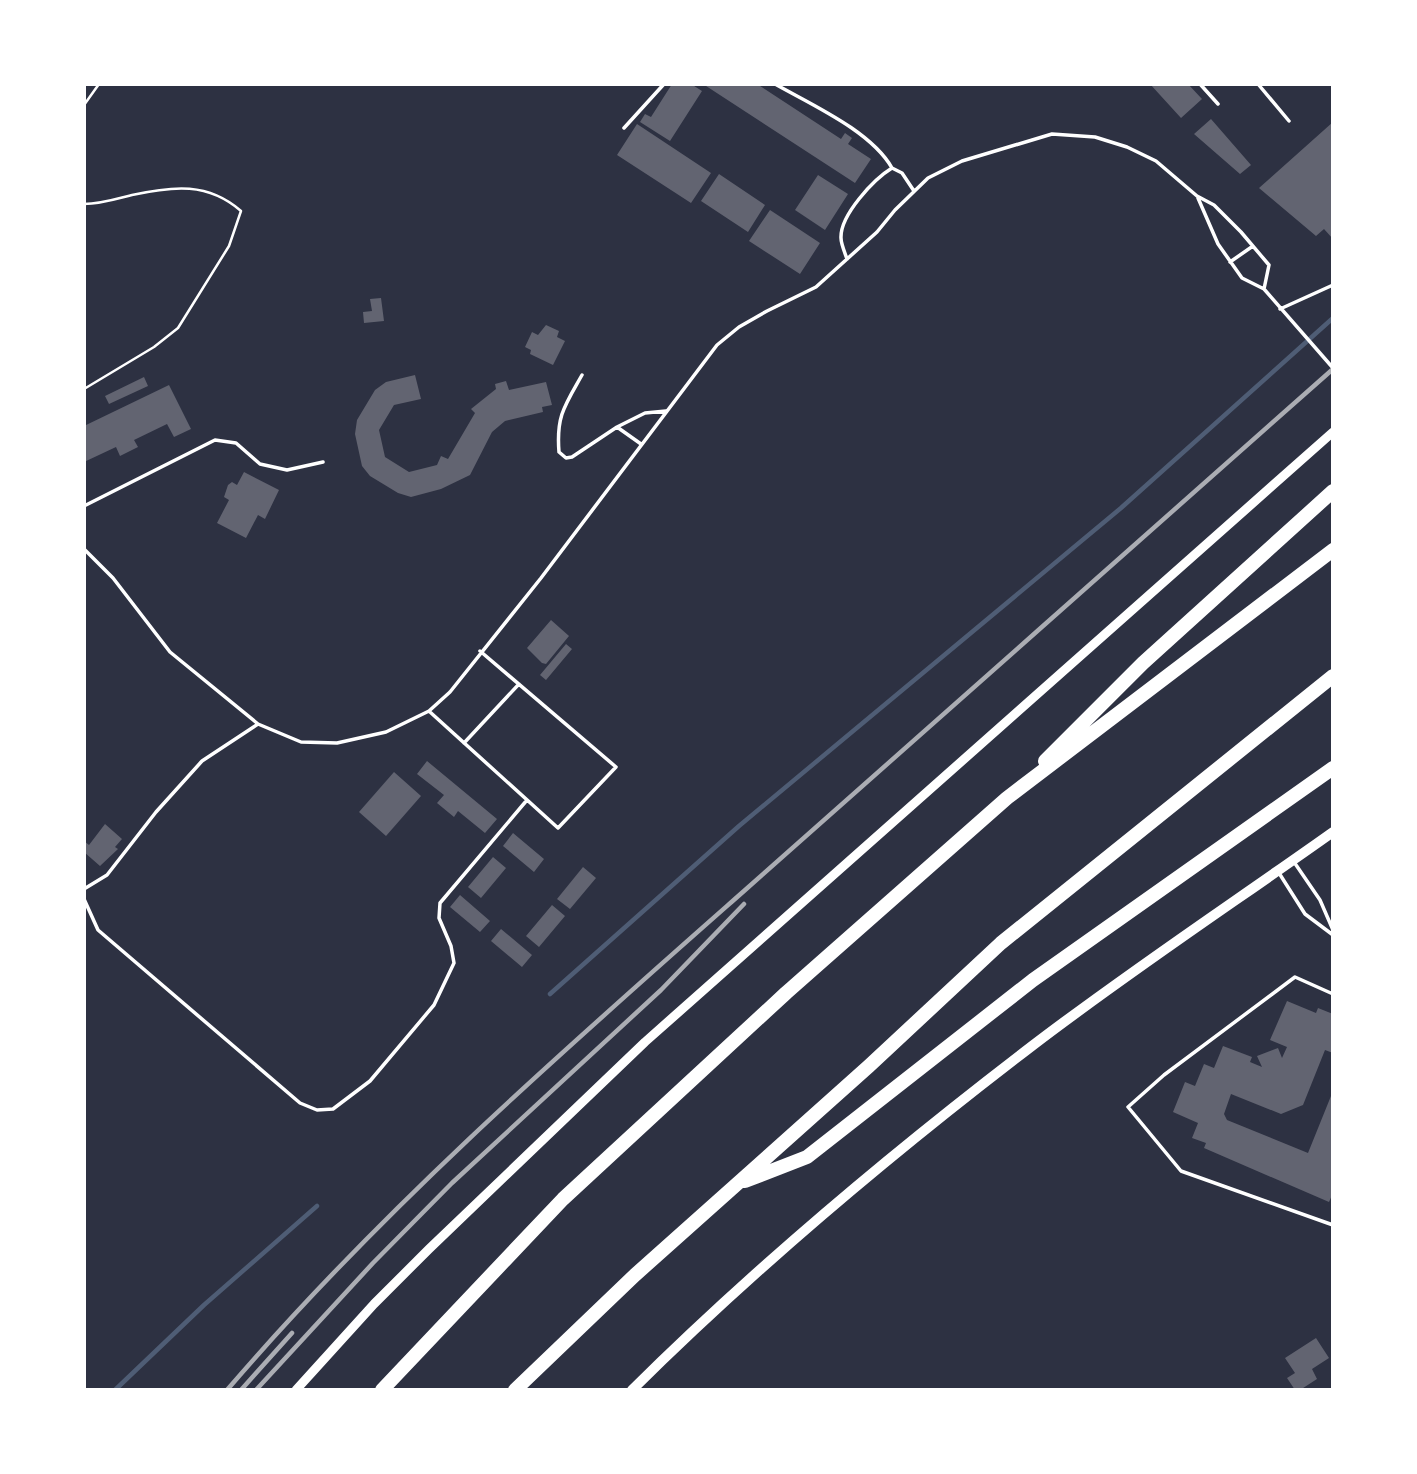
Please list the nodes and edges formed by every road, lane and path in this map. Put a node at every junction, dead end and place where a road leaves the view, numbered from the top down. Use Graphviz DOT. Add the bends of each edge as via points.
graph roads {
  1 [pos="99,84"];
  2 [pos="664,84"];
  3 [pos="775,84"];
  4 [pos="1200,84"];
  5 [pos="1258,84"];
  6 [pos="1218,104"];
  7 [pos="84,105"];
  8 [pos="1289,121"];
  9 [pos="624,128"];
  10 [pos="892,168"];
  11 [pos="914,192"];
  12 [pos="1197,196"];
  13 [pos="84,204"];
  14 [pos="1253,246"];
  15 [pos="847,259"];
  16 [pos="1230,262"];
  17 [pos="1333,285"];
  18 [pos="1264,289"];
  19 [pos="1280,309"];
  20 [pos="1333,368"];
  21 [pos="582,374"];
  22 [pos="84,389"];
  23 [pos="666,411"];
  24 [pos="617,427"];
  25 [pos="1333,432"];
  26 [pos="641,444"];
  27 [pos="323,462"];
  28 [pos="1333,491"];
  29 [pos="84,506"];
  30 [pos="84,549"];
  31 [pos="1333,550"];
  32 [pos="481,651"];
  33 [pos="1333,676"];
  34 [pos="519,684"];
  35 [pos="429,712"];
  36 [pos="258,724"];
  37 [pos="464,743"];
  38 [pos="1333,768"];
  39 [pos="1007,799"];
  40 [pos="527,800"];
  41 [pos="1333,832"];
  42 [pos="1293,860"];
  43 [pos="1278,871"];
  44 [pos="84,889"];
  45 [pos="84,900"];
  46 [pos="1333,933"];
  47 [pos="1333,994"];
  48 [pos="734,1185"];
  49 [pos="1333,1225"];
  50 [pos="296,1390"];
  51 [pos="382,1390"];
  52 [pos="514,1390"];
  53 [pos="632,1390"];
  1 -- 7 [label="path"];
  2 -- 9 [label="lane"];
  3 -- 10 [label="lane" via="850,128 885,155"];
  4 -- 6 [label="lane"];
  5 -- 8 [label="lane"];
  10 -- 11 [label="lane" via="902,173"];
  10 -- 15 [label="lane" via="864,192 844,224 840,239"];
  11 -- 12 [label="lane" via="928,178 962,161 1052,134 1095,137 1127,147 1156,162"];
  11 -- 15 [label="lane"];
  12 -- 14 [label="lane" via="1214,205"];
  12 -- 16 [label="lane"];
  13 -- 22 [label="path" via="199,188 226,198 241,211 229,246 178,328"];
  14 -- 16 [label="lane"];
  14 -- 18 [label="lane" via="1269,265"];
  15 -- 23 [label="lane" via="816,287 739,327 717,345"];
  16 -- 18 [label="lane" via="1242,278"];
  17 -- 19 [label="lane"];
  18 -- 19 [label="lane"];
  19 -- 20 [label="lane"];
  21 -- 24 [label="lane" via="560,414 559,452 572,457"];
  23 -- 24 [label="lane" via="645,413"];
  23 -- 26 [label="lane"];
  24 -- 26 [label="lane"];
  25 -- 50 [label="street" via="645,1042 429,1249"];
  26 -- 32 [label="lane"];
  27 -- 29 [label="lane" via="287,470 260,464 236,443 215,440"];
  28 -- 39 [label="highway" via="1143,663"];
  30 -- 36 [label="lane" via="113,578 170,652"];
  31 -- 39 [label="highway"];
  32 -- 34 [label="lane"];
  32 -- 35 [label="lane"];
  33 -- 48 [label="highway" via="1001,943"];
  34 -- 37 [label="lane"];
  34 -- 40 [label="lane" via="615,767 558,828"];
  35 -- 36 [label="lane" via="386,732 337,743 301,742"];
  35 -- 37 [label="lane"];
  36 -- 44 [label="lane" via="202,761 107,875"];
  37 -- 40 [label="lane"];
  38 -- 48 [label="highway" via="1033,980 807,1157"];
  39 -- 51 [label="highway" via="786,993 563,1199"];
  40 -- 45 [label="lane" via="440,904 439,918 454,963 434,1005 370,1081 333,1109 317,1110 300,1103 266,1075 98,930"];
  41 -- 42 [label="main road"];
  42 -- 43 [label="main road"];
  42 -- 46 [label="lane" via="1320,900"];
  43 -- 46 [label="lane" via="1305,914"];
  43 -- 53 [label="main road" via="1034,1044 939,1118 698,1324"];
  47 -- 49 [label="lane" via="1295,977 1128,1107 1181,1171"];
  48 -- 52 [label="highway"];
}
